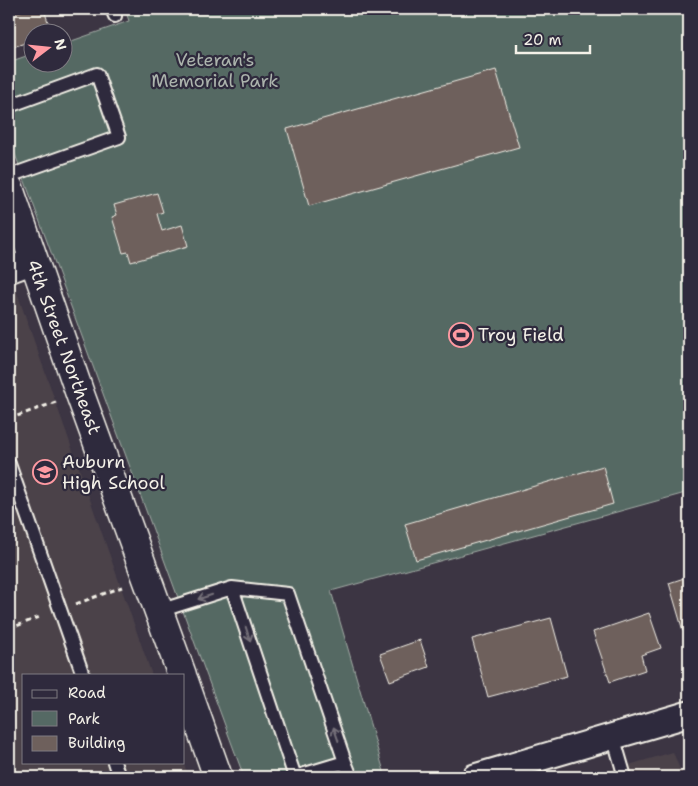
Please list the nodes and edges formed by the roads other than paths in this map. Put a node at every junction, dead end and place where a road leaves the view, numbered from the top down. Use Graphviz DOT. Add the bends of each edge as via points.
graph roads {
  1 [pos="9,106"];
  2 [pos="9,176"];
  3 [pos="9,188"];
  4 [pos="21,266"];
  5 [pos="9,464"];
  6 [pos="232,588"];
  7 [pos="159,611"];
  8 [pos="83,674"];
  9 [pos="182,674"];
  10 [pos="185,684"];
  11 [pos="689,714"];
  12 [pos="613,736"];
  13 [pos="345,762"];
  14 [pos="115,764"];
  15 [pos="119,777"];
  16 [pos="218,777"];
  17 [pos="351,777"];
  18 [pos="475,777"];
  19 [pos="625,777"];
  1 -- 2 [label="lane" via="97,74 119,137"];
  3 -- 4 [label="street, 4th Street Northeast"];
  4 -- 7 [label="street, 4th Street Northeast" via="80,394"];
  5 -- 8 [label="lane"];
  6 -- 7 [label="lane, one-way"];
  13 -- 6 [label="lane, one-way" via="288,594"];
  6 -- 13 [label="lane, one-way" via="296,777"];
  7 -- 9 [label="street, 4th Street Northeast"];
  10 -- 16 [label="street"];
  11 -- 12 [label="street"];
  12 -- 18 [label="street"];
  12 -- 19 [label="lane"];
  13 -- 17 [label="lane"];
  14 -- 15 [label="lane"];
}
